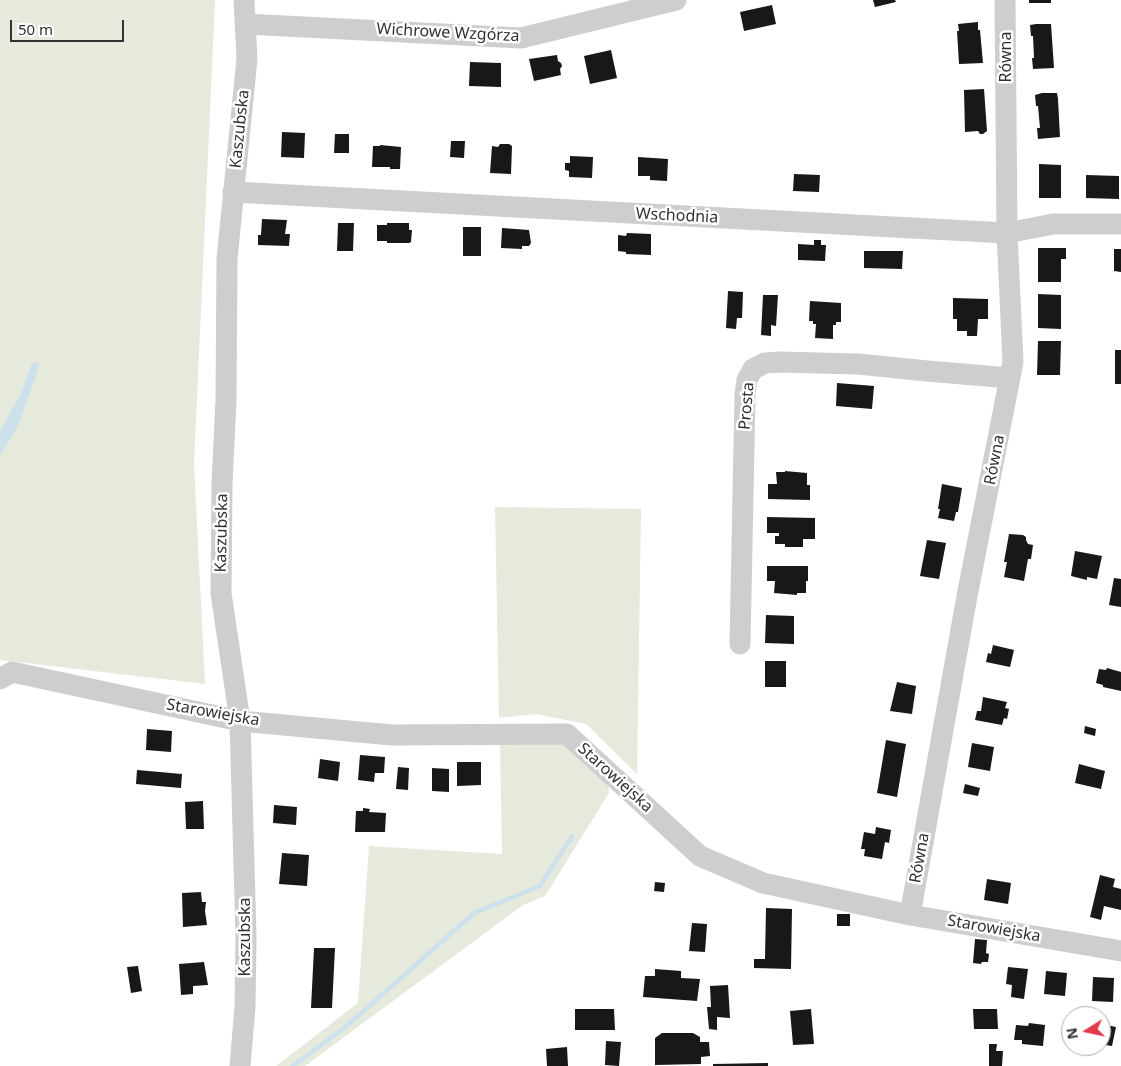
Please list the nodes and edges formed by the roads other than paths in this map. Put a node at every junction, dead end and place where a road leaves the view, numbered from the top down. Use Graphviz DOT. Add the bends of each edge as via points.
graph roads {
  1 [pos="244,0"];
  2 [pos="676,0"];
  3 [pos="1005,0"];
  4 [pos="245,24"];
  5 [pos="233,192"];
  6 [pos="1121,224"];
  7 [pos="1007,233"];
  8 [pos="1010,378"];
  9 [pos="740,644"];
  10 [pos="0,679"];
  11 [pos="240,721"];
  12 [pos="910,915"];
  13 [pos="1121,951"];
  14 [pos="240,1066"];
  1 -- 4 [label="street, Kaszubska"];
  2 -- 4 [label="street, Wichrowe Wzgórza" via="522,38"];
  3 -- 7 [label="street, Równa"];
  4 -- 5 [label="street, Kaszubska" via="247,59"];
  5 -- 7 [label="street, Wschodnia"];
  5 -- 11 [label="street, Kaszubska" via="227,259 221,593"];
  6 -- 7 [label="street, Wschodnia" via="1053,224"];
  7 -- 8 [label="street, Równa" via="1014,362"];
  8 -- 9 [label="street, Prosta" via="858,364 780,362 765,363 753,369 745,395"];
  8 -- 12 [label="street, Równa"];
  10 -- 11 [label="street, Starowiejska" via="12,672"];
  11 -- 12 [label="street, Starowiejska" via="392,735 567,734 700,856 763,883"];
  11 -- 14 [label="street, Kaszubska" via="246,938"];
  12 -- 13 [label="street, Starowiejska"];
}
